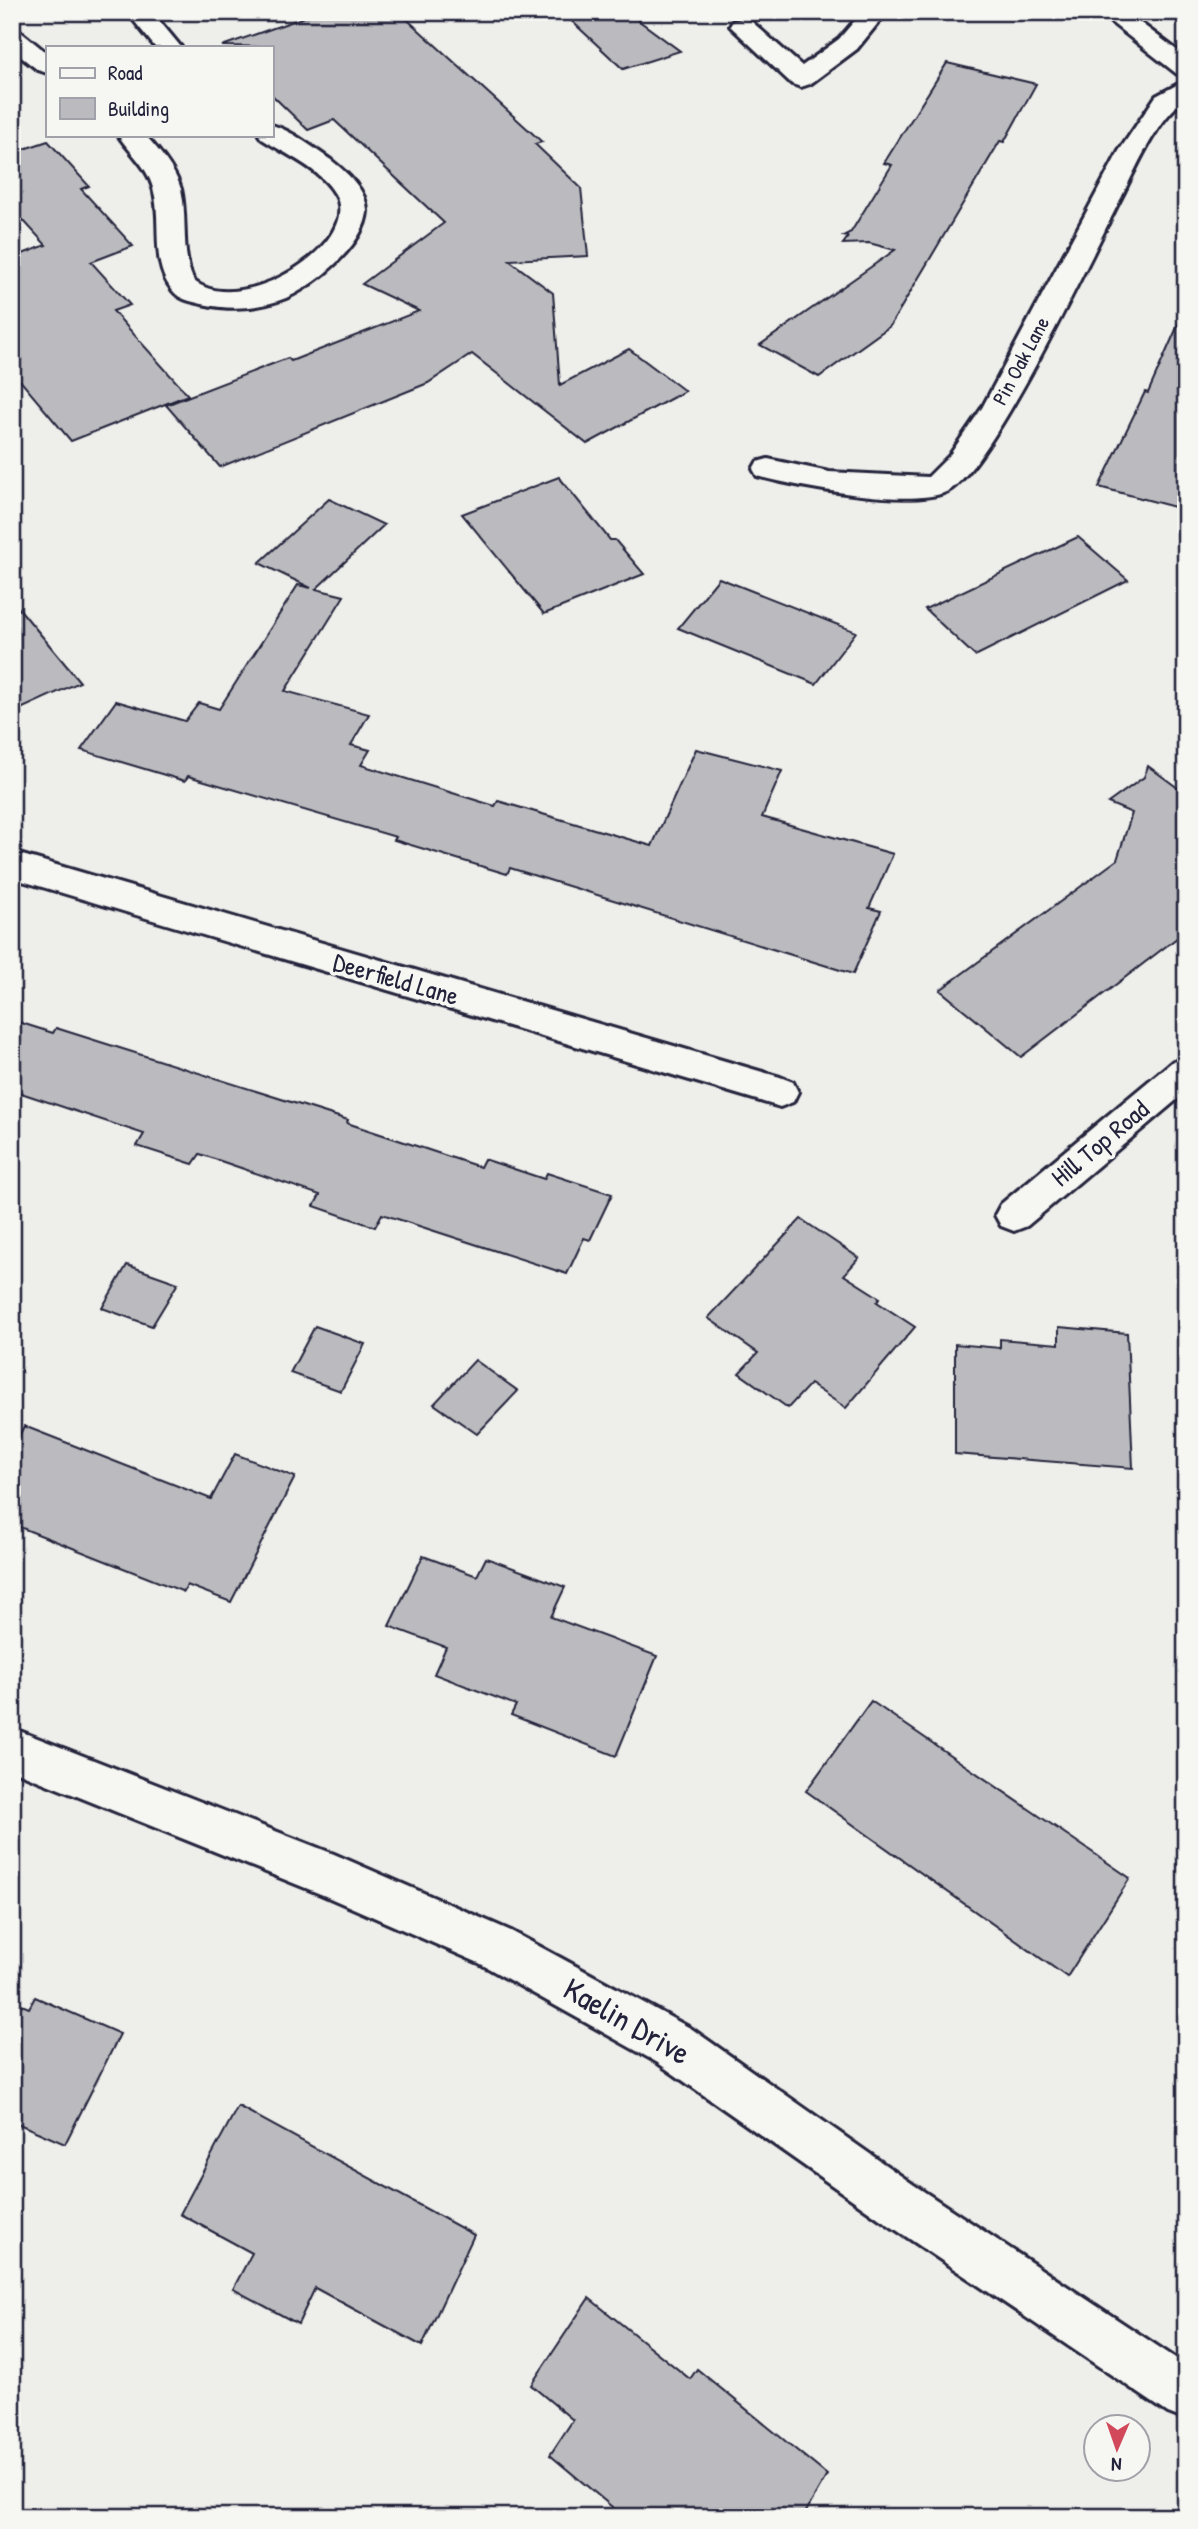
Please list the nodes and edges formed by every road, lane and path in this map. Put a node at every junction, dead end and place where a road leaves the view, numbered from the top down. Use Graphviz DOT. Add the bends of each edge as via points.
graph roads {
  1 [pos="139,12"];
  2 [pos="875,12"];
  3 [pos="1110,12"];
  4 [pos="742,26"];
  5 [pos="12,37"];
  6 [pos="167,46"];
  7 [pos="46,64"];
  8 [pos="1186,69"];
  9 [pos="1186,88"];
  10 [pos="273,134"];
  11 [pos="132,136"];
  12 [pos="768,469"];
  13 [pos="12,865"];
  14 [pos="1186,1071"];
  15 [pos="780,1092"];
  16 [pos="1014,1215"];
  17 [pos="12,1749"];
  18 [pos="1186,2395"];
  1 -- 6 [label="street"];
  2 -- 4 [label="street" via="849,44 801,79"];
  3 -- 8 [label="street"];
  5 -- 7 [label="street"];
  9 -- 12 [label="street, Pin Oak Lane" via="1165,101 1132,151 996,410 960,463 938,484 923,488 829,482"];
  10 -- 11 [label="street" via="323,167 351,197 352,215 344,236 306,276 275,292 220,299 194,294 182,285 175,267 168,190 148,153"];
  13 -- 15 [label="street, Deerfield Lane"];
  14 -- 16 [label="street, Hill Top Road"];
  17 -- 18 [label="street, Kaelin Drive" via="334,1877 495,1947 675,2046 897,2202"];
}
